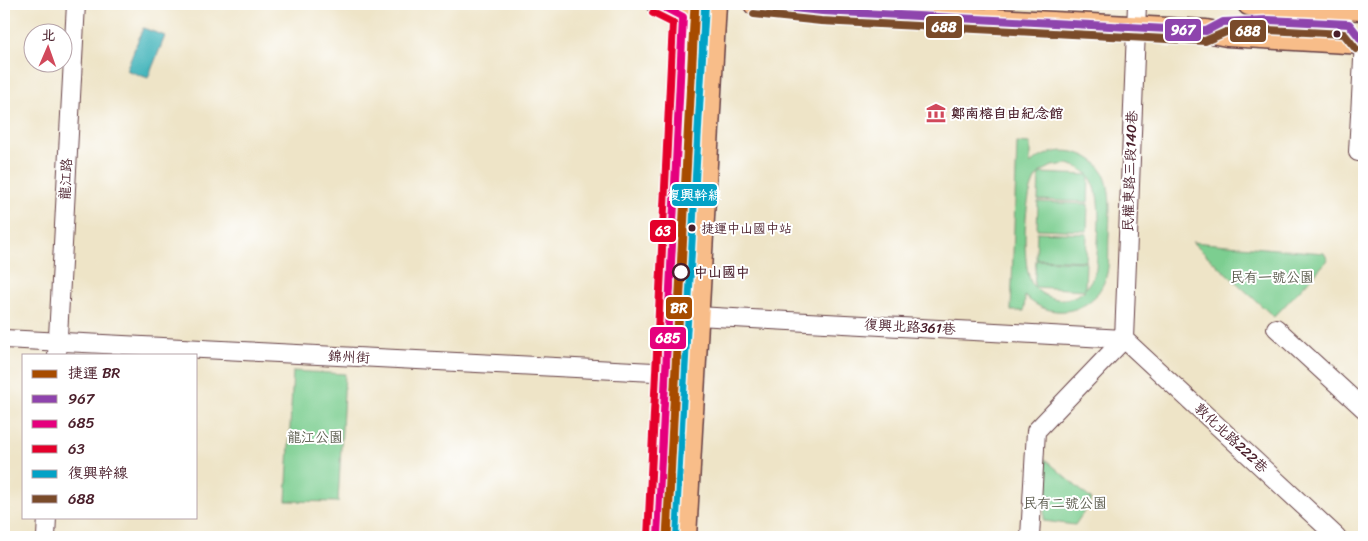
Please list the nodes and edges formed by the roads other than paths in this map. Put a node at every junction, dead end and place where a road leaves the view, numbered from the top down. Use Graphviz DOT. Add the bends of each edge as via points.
graph roads {
  1 [pos="76,4"];
  2 [pos="658,4"];
  3 [pos="715,4"];
  4 [pos="755,4"];
  5 [pos="1137,4"];
  6 [pos="1249,4"];
  7 [pos="1364,10"];
  8 [pos="683,11"];
  9 [pos="1136,27"];
  10 [pos="1364,42"];
  11 [pos="1358,152"];
  12 [pos="697,316"];
  13 [pos="1276,328"];
  14 [pos="4,339"];
  15 [pos="1124,339"];
  16 [pos="57,348"];
  17 [pos="666,372"];
  18 [pos="693,374"];
  19 [pos="1364,409"];
  20 [pos="47,518"];
  21 [pos="46,537"];
  22 [pos="658,537"];
  23 [pos="685,537"];
  24 [pos="1030,537"];
  25 [pos="1337,537"];
  1 -- 16 [label="street, 龍江路"];
  2 -- 8 [label="main road"];
  3 -- 12 [label="main road"];
  4 -- 9 [label="main road" via="822,11"];
  5 -- 9 [label="street, 民權東路三段140巷"];
  6 -- 7 [label="main road"];
  8 -- 17 [label="main road"];
  9 -- 10 [label="main road"];
  9 -- 15 [label="street, 民權東路三段140巷"];
  10 -- 11 [label="street"];
  12 -- 15 [label="street, 復興北路361巷"];
  12 -- 18 [label="main road"];
  13 -- 19 [label="street"];
  14 -- 16 [label="street, 錦州街"];
  15 -- 24 [label="street" via="1036,431"];
  15 -- 25 [label="street, 敦化北路222巷"];
  16 -- 17 [label="street, 錦州街"];
  17 -- 18 [label="street, 錦州街"];
  17 -- 22 [label="main road"];
  18 -- 23 [label="main road"];
  20 -- 21 [label="street"];
}
